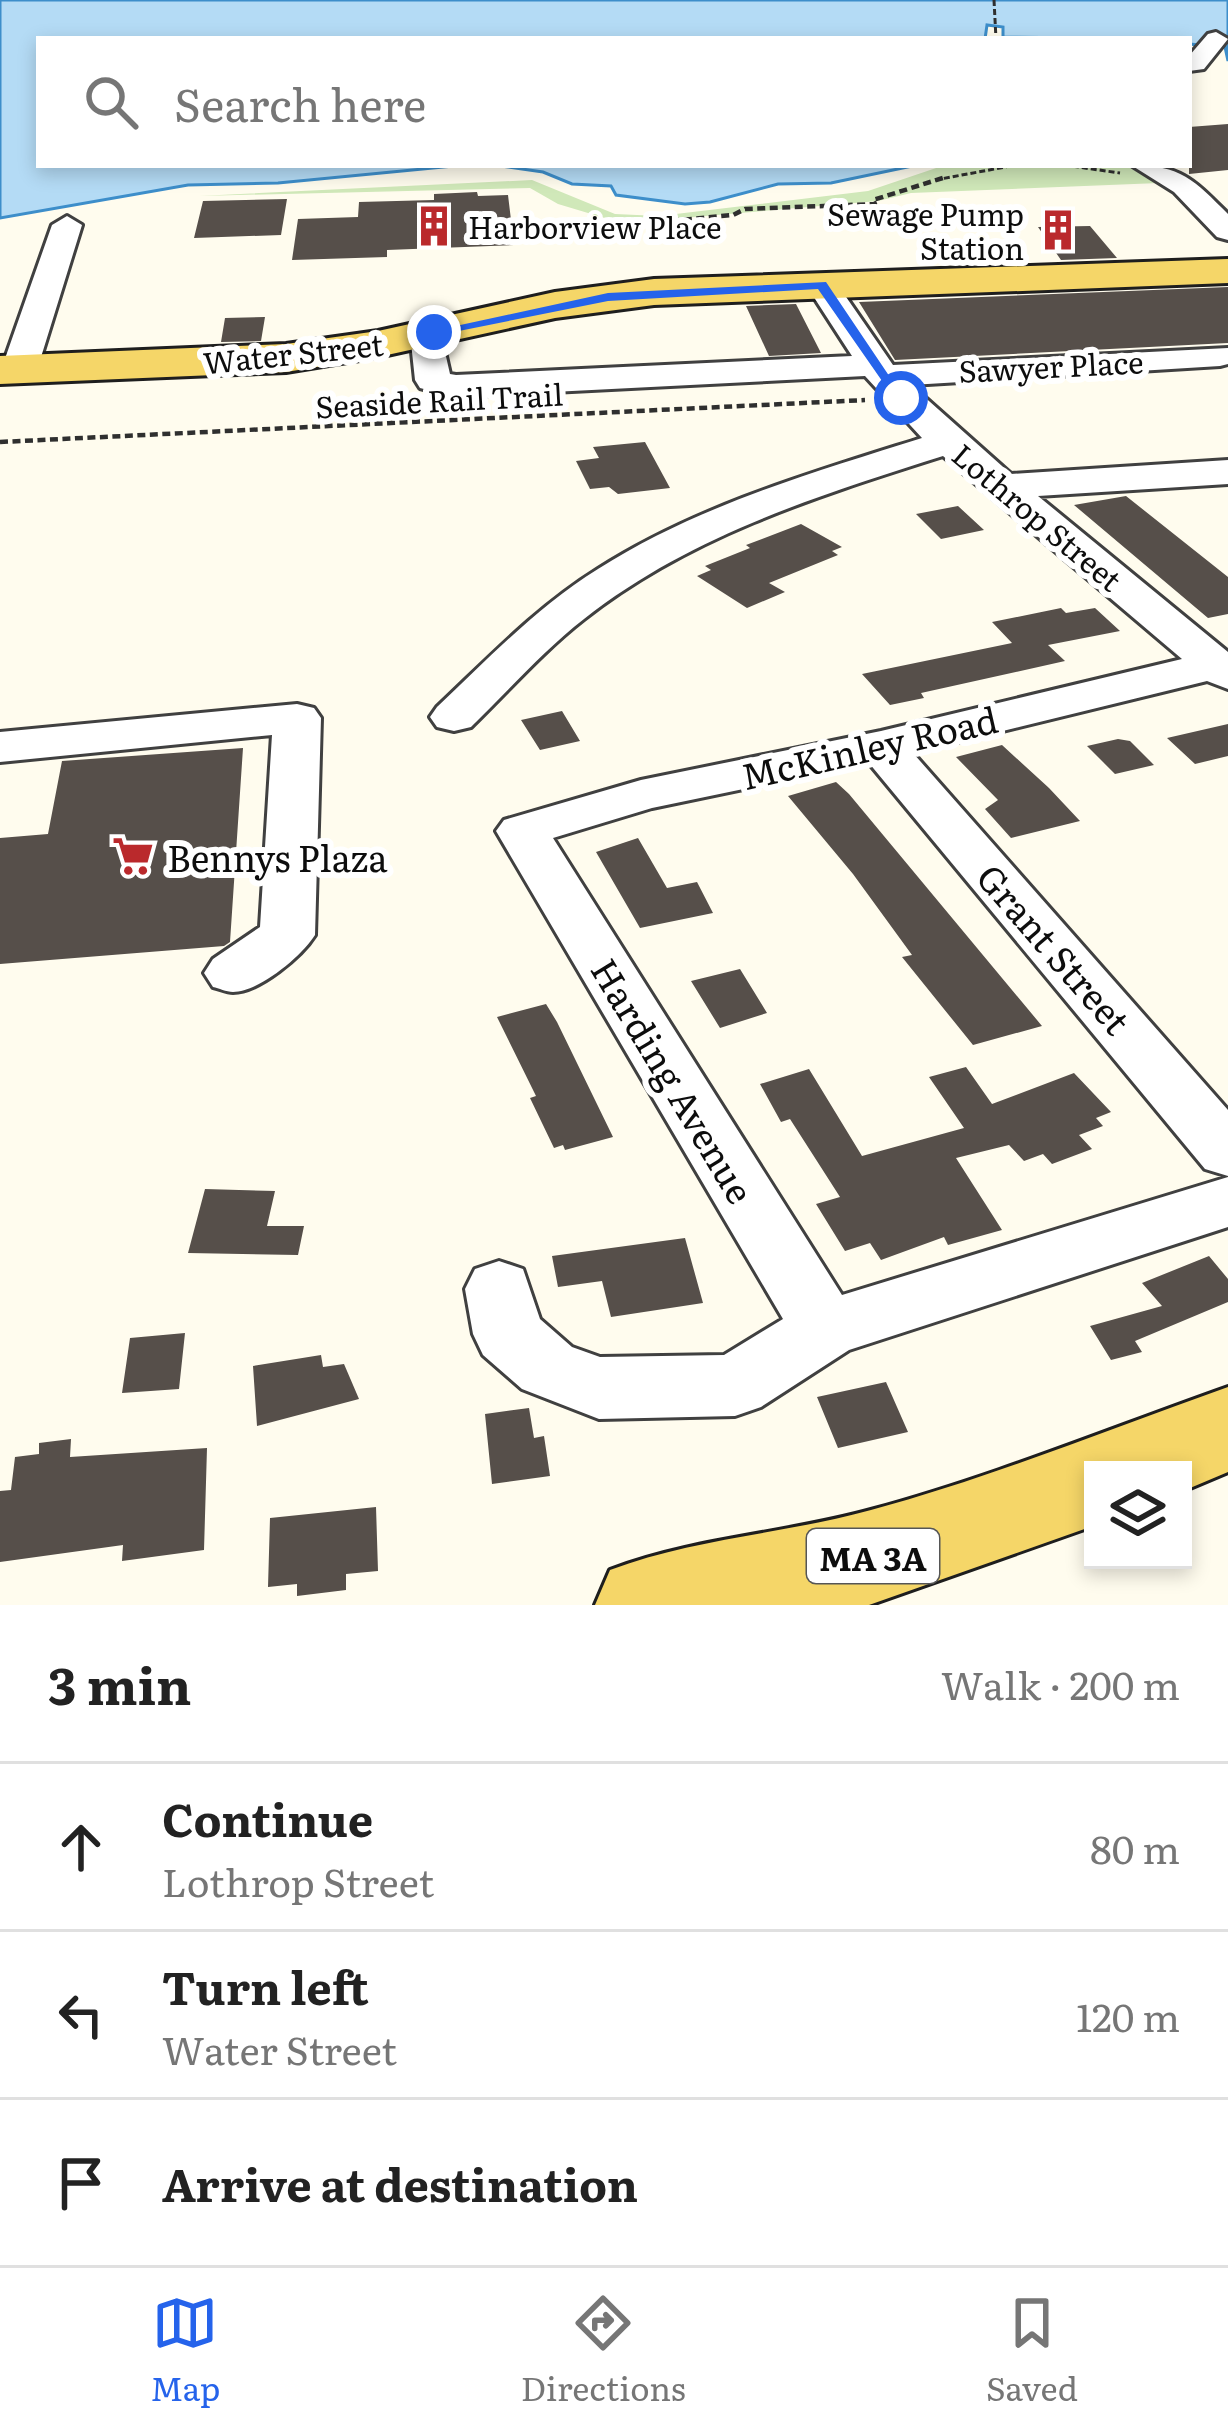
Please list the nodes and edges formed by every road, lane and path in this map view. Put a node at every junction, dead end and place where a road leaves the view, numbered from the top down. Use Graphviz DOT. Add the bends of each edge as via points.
graph roads {
  1 [pos="994,0"];
  2 [pos="996,36"];
  3 [pos="1216,39"];
  4 [pos="1192,64"];
  5 [pos="1001,168"];
  6 [pos="1151,168"];
  7 [pos="659,222"];
  8 [pos="67,225"];
  9 [pos="1228,231"];
  10 [pos="1228,271"];
  11 [pos="822,285"];
  12 [pos="427,333"];
  13 [pos="1220,356"];
  14 [pos="9,370"];
  15 [pos="880,380"];
  16 [pos="0,442"];
  17 [pos="948,442"];
  18 [pos="1228,472"];
  19 [pos="1003,486"];
  20 [pos="1222,670"];
  21 [pos="454,716"];
  22 [pos="881,746"];
  23 [pos="0,747"];
  24 [pos="522,831"];
  25 [pos="233,973"];
  26 [pos="1228,1152"];
  27 [pos="1228,1202"];
  28 [pos="499,1289"];
  29 [pos="826,1328"];
  30 [pos="1228,1428"];
  31 [pos="1148,1461"];
  32 [pos="1084,1485"];
  33 [pos="647,1605"];
  1 -- 2 [label="path"];
  3 -- 4 [label="street"];
  5 -- 7 [label="path" via="908,186 875,204"];
  6 -- 9 [label="street" via="1184,186"];
  8 -- 14 [label="street"];
  10 -- 11 [label="main road, Water Street"];
  11 -- 12 [label="main road, Water Street" via="608,297"];
  11 -- 15 [label="street, Lothrop Street"];
  12 -- 14 [label="main road, Water Street" via="286,358"];
  12 -- 15 [label="street, Sawyer Place" via="433,380 455,386"];
  13 -- 15 [label="street, Sawyer Place"];
  15 -- 16 [label="path, Seaside Rail Trail"];
  15 -- 17 [label="street, Lothrop Street"];
  17 -- 19 [label="street, Lothrop Street"];
  17 -- 21 [label="street" via="679,540 570,607"];
  18 -- 19 [label="street"];
  19 -- 20 [label="street, Lothrop Street"];
  20 -- 22 [label="street, McKinley Road"];
  22 -- 24 [label="street, McKinley Road" via="641,796"];
  22 -- 26 [label="street, Grant Street"];
  23 -- 25 [label="street" via="297,718 287,934"];
  24 -- 29 [label="street, Harding Avenue"];
  27 -- 29 [label="street"];
  28 -- 29 [label="street" via="508,1334 547,1367 599,1388 735,1385"];
  30 -- 31 [label="main road"];
  32 -- 33 [label="main road, MA 3A" via="869,1558"];
}
